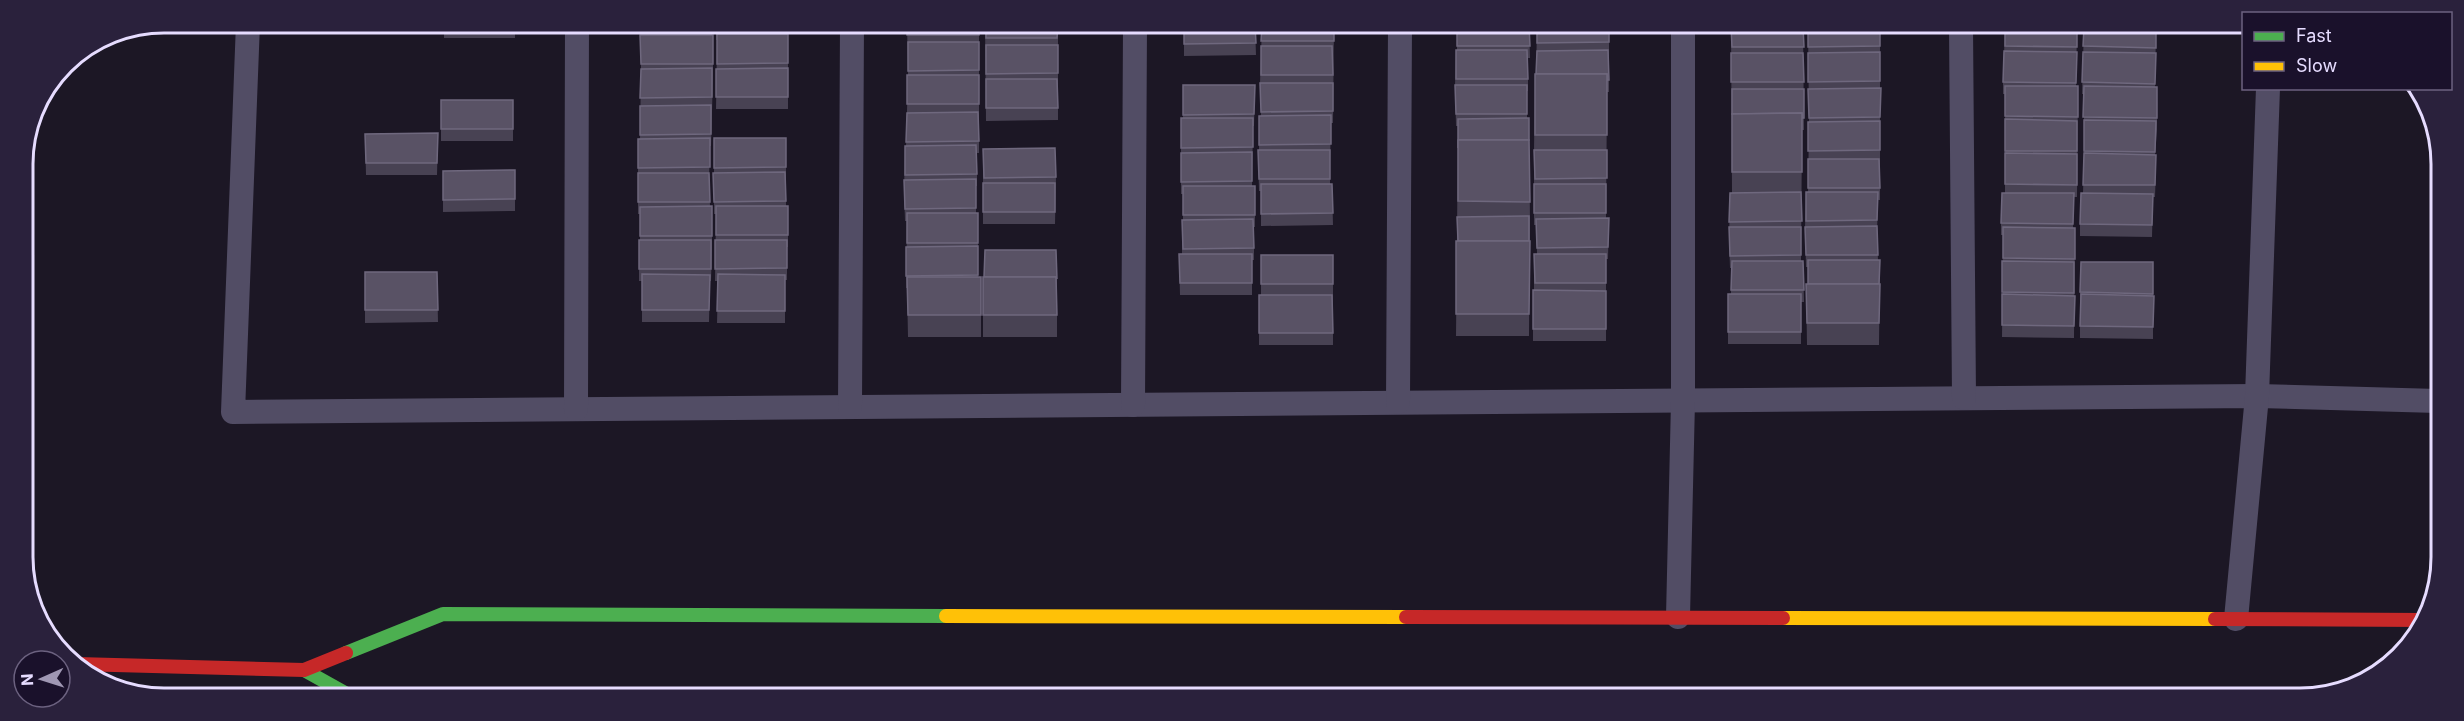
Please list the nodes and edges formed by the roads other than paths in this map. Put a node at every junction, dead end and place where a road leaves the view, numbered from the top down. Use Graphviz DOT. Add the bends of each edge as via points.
graph roads {
  1 [pos="248,33"];
  2 [pos="577,33"];
  3 [pos="852,33"];
  4 [pos="1135,33"];
  5 [pos="1400,33"];
  6 [pos="1683,33"];
  7 [pos="1961,33"];
  8 [pos="2268,90"];
  9 [pos="2257,396"];
  10 [pos="1964,398"];
  11 [pos="1683,401"];
  12 [pos="1398,402"];
  13 [pos="2431,402"];
  14 [pos="1133,405"];
  15 [pos="850,407"];
  16 [pos="576,409"];
  17 [pos="1678,617"];
  18 [pos="2236,619"];
  19 [pos="2415,620"];
  20 [pos="89,664"];
  21 [pos="304,670"];
  22 [pos="336,688"];
  1 -- 16 [label="lane" via="233,412"];
  2 -- 16 [label="lane"];
  3 -- 15 [label="lane"];
  4 -- 14 [label="lane"];
  5 -- 12 [label="lane"];
  6 -- 11 [label="lane"];
  7 -- 10 [label="lane"];
  8 -- 9 [label="lane"];
  9 -- 10 [label="lane"];
  9 -- 13 [label="lane"];
  9 -- 18 [label="lane"];
  10 -- 11 [label="lane"];
  11 -- 12 [label="lane"];
  11 -- 17 [label="lane"];
  12 -- 14 [label="lane"];
  14 -- 15 [label="lane"];
  15 -- 16 [label="lane"];
  17 -- 18 [label="street"];
  17 -- 21 [label="street" via="443,614"];
  18 -- 19 [label="street"];
  20 -- 21 [label="street"];
  21 -- 22 [label="street"];
}
